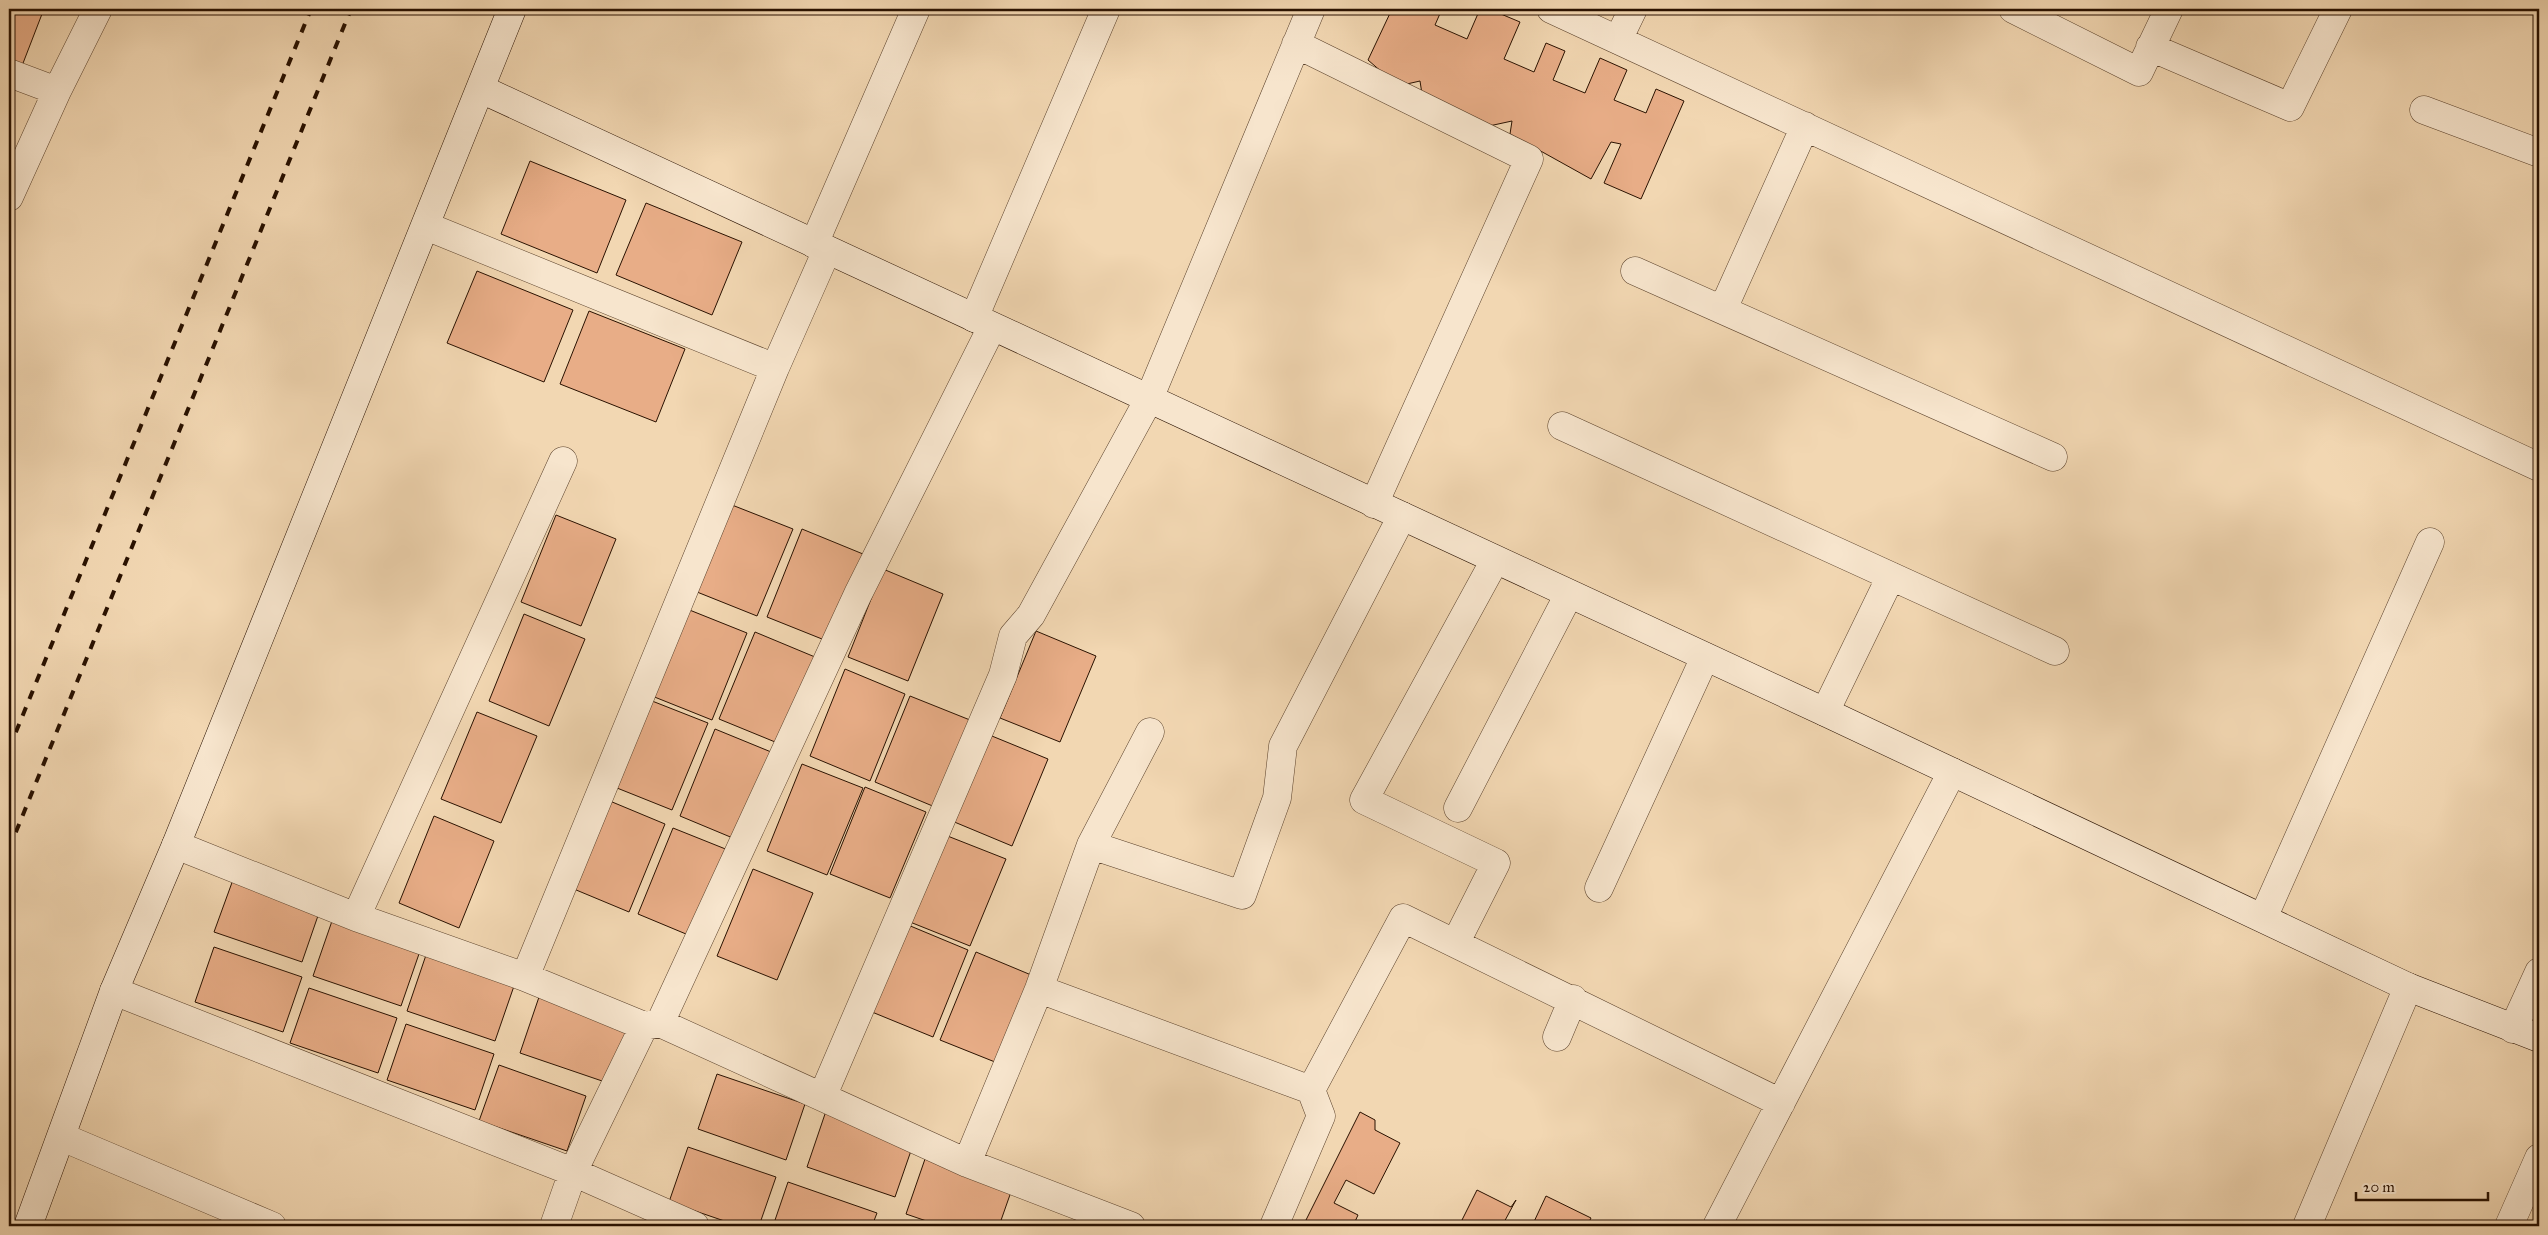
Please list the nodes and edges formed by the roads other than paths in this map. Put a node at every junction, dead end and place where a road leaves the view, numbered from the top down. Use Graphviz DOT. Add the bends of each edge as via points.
graph roads {
  1 [pos="98,9"];
  2 [pos="512,9"];
  3 [pos="916,9"];
  4 [pos="1106,9"];
  5 [pos="1311,9"];
  6 [pos="1551,9"];
  7 [pos="1633,9"];
  8 [pos="2013,9"];
  9 [pos="2169,9"];
  10 [pos="2338,9"];
  11 [pos="1618,40"];
  12 [pos="1296,44"];
  13 [pos="2150,47"];
  14 [pos="9,74"];
  15 [pos="481,89"];
  16 [pos="57,91"];
  17 [pos="2424,110"];
  18 [pos="1805,126"];
  19 [pos="2539,153"];
  20 [pos="9,197"];
  21 [pos="426,226"];
  22 [pos="821,247"];
  23 [pos="1635,271"];
  24 [pos="1723,310"];
  25 [pos="983,322"];
  26 [pos="775,368"];
  27 [pos="1149,399"];
  28 [pos="1562,426"];
  29 [pos="2053,457"];
  30 [pos="563,461"];
  31 [pos="2538,464"];
  32 [pos="1374,504"];
  33 [pos="1402,516"];
  34 [pos="2430,542"];
  35 [pos="1495,560"];
  36 [pos="1891,576"];
  37 [pos="1569,594"];
  38 [pos="2055,651"];
  39 [pos="1705,657"];
  40 [pos="1825,712"];
  41 [pos="1150,732"];
  42 [pos="1952,772"];
  43 [pos="1458,808"];
  44 [pos="176,845"];
  45 [pos="1091,845"];
  46 [pos="1599,888"];
  47 [pos="356,917"];
  48 [pos="2263,918"];
  49 [pos="1456,942"];
  50 [pos="2539,972"];
  51 [pos="525,977"];
  52 [pos="2408,987"];
  53 [pos="1039,989"];
  54 [pos="114,991"];
  55 [pos="1572,999"];
  56 [pos="652,1024"];
  57 [pos="2513,1029"];
  58 [pos="1557,1038"];
  59 [pos="2539,1038"];
  60 [pos="1311,1090"];
  61 [pos="823,1095"];
  62 [pos="1781,1103"];
  63 [pos="62,1137"];
  64 [pos="2539,1158"];
  65 [pos="967,1163"];
  66 [pos="573,1172"];
  67 [pos="28,1226"];
  68 [pos="272,1226"];
  69 [pos="554,1226"];
  70 [pos="696,1226"];
  71 [pos="1131,1226"];
  72 [pos="1274,1226"];
  73 [pos="1717,1226"];
  74 [pos="2307,1226"];
  75 [pos="2509,1226"];
  1 -- 16 [label="street"];
  2 -- 15 [label="street"];
  3 -- 22 [label="street"];
  4 -- 25 [label="street"];
  5 -- 12 [label="street"];
  6 -- 11 [label="street"];
  7 -- 11 [label="street"];
  8 -- 13 [label="street" via="2139,72"];
  9 -- 13 [label="street"];
  10 -- 13 [label="street" via="2290,108"];
  11 -- 18 [label="street"];
  12 -- 27 [label="street"];
  12 -- 32 [label="street" via="1529,159"];
  14 -- 16 [label="street"];
  15 -- 21 [label="street"];
  15 -- 22 [label="street"];
  16 -- 20 [label="street"];
  17 -- 19 [label="street"];
  18 -- 24 [label="street"];
  18 -- 31 [label="street"];
  21 -- 26 [label="street"];
  21 -- 44 [label="street"];
  22 -- 25 [label="street"];
  22 -- 26 [label="street"];
  23 -- 24 [label="street"];
  24 -- 29 [label="street"];
  25 -- 27 [label="street"];
  25 -- 56 [label="street" via="858,594"];
  26 -- 51 [label="street"];
  27 -- 32 [label="street"];
  27 -- 61 [label="street" via="1031,616 1013,636 1003,675"];
  28 -- 36 [label="street"];
  30 -- 47 [label="street"];
  32 -- 33 [label="street"];
  33 -- 35 [label="street"];
  33 -- 45 [label="street" via="1283,746 1277,798 1242,895"];
  34 -- 48 [label="street"];
  35 -- 37 [label="street"];
  35 -- 49 [label="street" via="1364,800 1496,863"];
  36 -- 38 [label="street"];
  36 -- 40 [label="street"];
  37 -- 39 [label="street"];
  37 -- 43 [label="street"];
  39 -- 40 [label="street"];
  39 -- 46 [label="street"];
  40 -- 42 [label="street"];
  41 -- 45 [label="street"];
  42 -- 48 [label="street"];
  42 -- 62 [label="street"];
  44 -- 47 [label="street"];
  44 -- 54 [label="street"];
  45 -- 53 [label="street"];
  47 -- 51 [label="street"];
  48 -- 52 [label="street"];
  49 -- 55 [label="street"];
  49 -- 60 [label="street" via="1402,918"];
  50 -- 57 [label="street"];
  51 -- 56 [label="street"];
  52 -- 57 [label="street"];
  52 -- 74 [label="street"];
  53 -- 60 [label="street"];
  53 -- 65 [label="street"];
  54 -- 63 [label="street"];
  54 -- 66 [label="street"];
  55 -- 58 [label="street"];
  55 -- 62 [label="street"];
  56 -- 61 [label="street"];
  56 -- 66 [label="street"];
  57 -- 59 [label="street"];
  60 -- 72 [label="street" via="1321,1116"];
  61 -- 65 [label="street"];
  62 -- 73 [label="street"];
  63 -- 67 [label="street"];
  63 -- 68 [label="street"];
  64 -- 75 [label="street"];
  65 -- 71 [label="street"];
  66 -- 69 [label="street"];
  66 -- 70 [label="street"];
}
